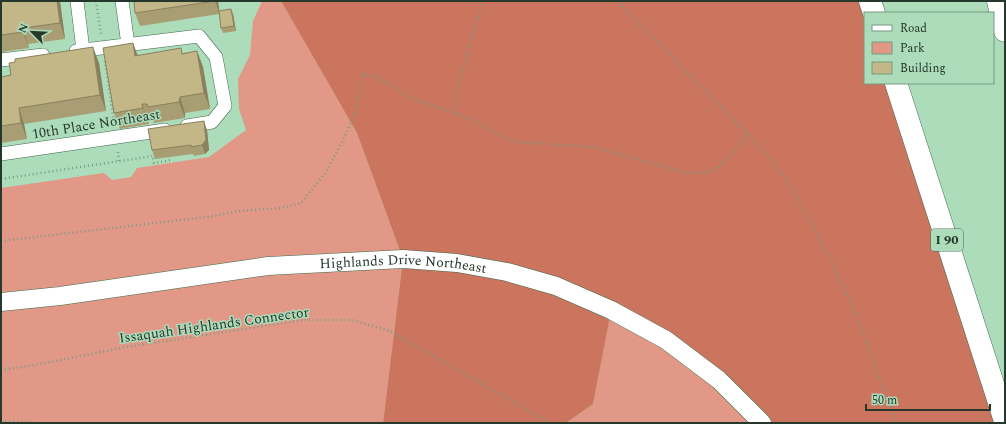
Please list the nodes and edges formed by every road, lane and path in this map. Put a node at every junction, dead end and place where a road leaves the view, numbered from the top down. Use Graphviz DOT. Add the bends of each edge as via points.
graph roads {
  1 [pos="77,1"];
  2 [pos="96,1"];
  3 [pos="122,1"];
  4 [pos="482,1"];
  5 [pos="617,1"];
  6 [pos="870,1"];
  7 [pos="998,1"];
  8 [pos="874,12"];
  9 [pos="1005,30"];
  10 [pos="128,45"];
  11 [pos="103,48"];
  12 [pos="83,50"];
  13 [pos="1,60"];
  14 [pos="896,84"];
  15 [pos="454,114"];
  16 [pos="747,132"];
  17 [pos="116,138"];
  18 [pos="1,154"];
  19 [pos="172,160"];
  20 [pos="120,162"];
  21 [pos="1,179"];
  22 [pos="1,241"];
  23 [pos="1,302"];
  24 [pos="1,370"];
  25 [pos="1,421"];
  26 [pos="1004,422"];
  27 [pos="39,423"];
  28 [pos="550,423"];
  29 [pos="762,423"];
  30 [pos="896,423"];
  1 -- 12 [label="street"];
  2 -- 11 [label="path"];
  3 -- 10 [label="street"];
  4 -- 15 [label="path" via="458,87"];
  5 -- 16 [label="path"];
  6 -- 8 [label="highway"];
  7 -- 9 [label="highway"];
  10 -- 11 [label="street, 10th Place Northeast"];
  10 -- 17 [label="street, 10th Place Northeast" via="199,36 216,57 225,106 212,122"];
  11 -- 12 [label="street, 10th Place Northeast"];
  11 -- 17 [label="path"];
  12 -- 13 [label="street, 10th Place Northeast"];
  14 -- 26 [label="highway, I 90"];
  15 -- 16 [label="path" via="474,120 515,142 594,147 686,173 704,173 718,168 738,147"];
  15 -- 22 [label="path" via="409,97 400,89 363,74 355,114 346,133 326,172 301,203 281,208"];
  16 -- 30 [label="path" via="774,163 808,216 855,312"];
  17 -- 18 [label="street, 10th Place Northeast"];
  17 -- 20 [label="path"];
  19 -- 20 [label="path" via="154,163 153,156"];
  20 -- 21 [label="path"];
  23 -- 29 [label="main road, Highlands Drive Northeast" via="268,266 403,259 457,263 506,272 556,286 611,310 666,340 719,380"];
  24 -- 28 [label="path, Issaquah Highlands Connector" via="126,347 304,320 352,320 390,331"];
  25 -- 27 [label="path"];
}
